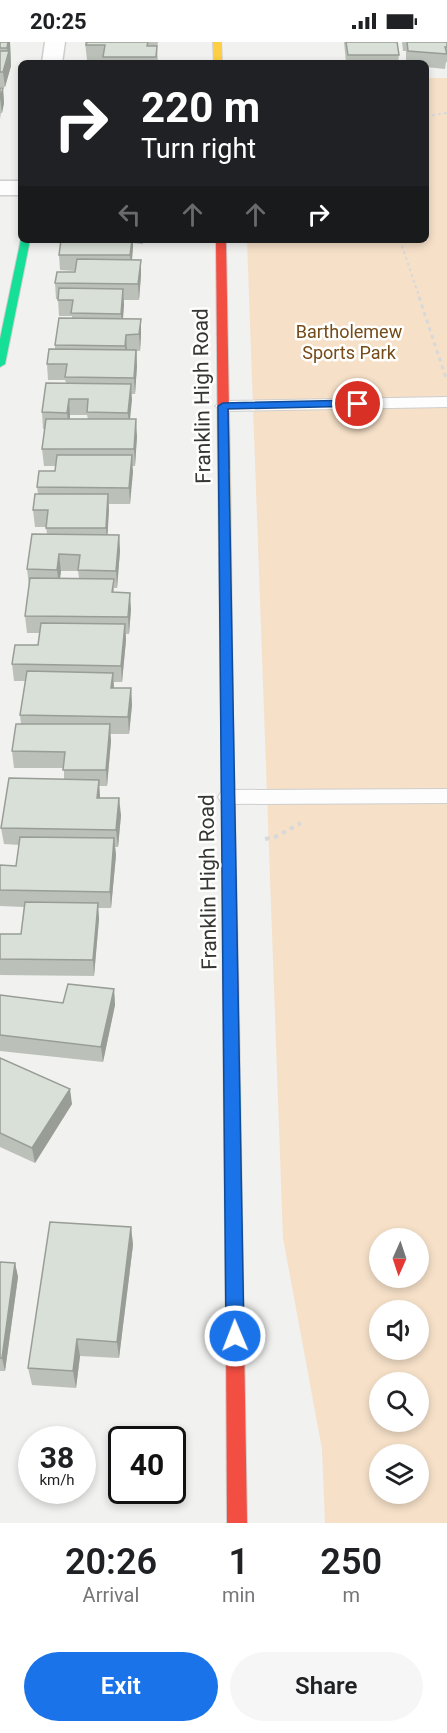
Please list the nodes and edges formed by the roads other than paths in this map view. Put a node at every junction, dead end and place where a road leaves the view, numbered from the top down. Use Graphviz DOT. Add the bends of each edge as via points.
graph roads {
  1 [pos="55,42"];
  2 [pos="217,42"];
  3 [pos="52,60"];
  4 [pos="218,60"];
  5 [pos="0,188"];
  6 [pos="18,188"];
  7 [pos="23,243"];
  8 [pos="221,243"];
  9 [pos="0,364"];
  10 [pos="447,402"];
  11 [pos="223,406"];
  12 [pos="228,796"];
  13 [pos="447,796"];
  14 [pos="237,1523"];
  1 -- 3 [label="street"];
  2 -- 4 [label="street"];
  5 -- 6 [label="street"];
  7 -- 9 [label="street"];
  8 -- 11 [label="street, Franklin High Road"];
  10 -- 11 [label="lane"];
  11 -- 12 [label="street, Franklin High Road"];
  12 -- 13 [label="lane"];
  12 -- 14 [label="street, Franklin High Road"];
}
